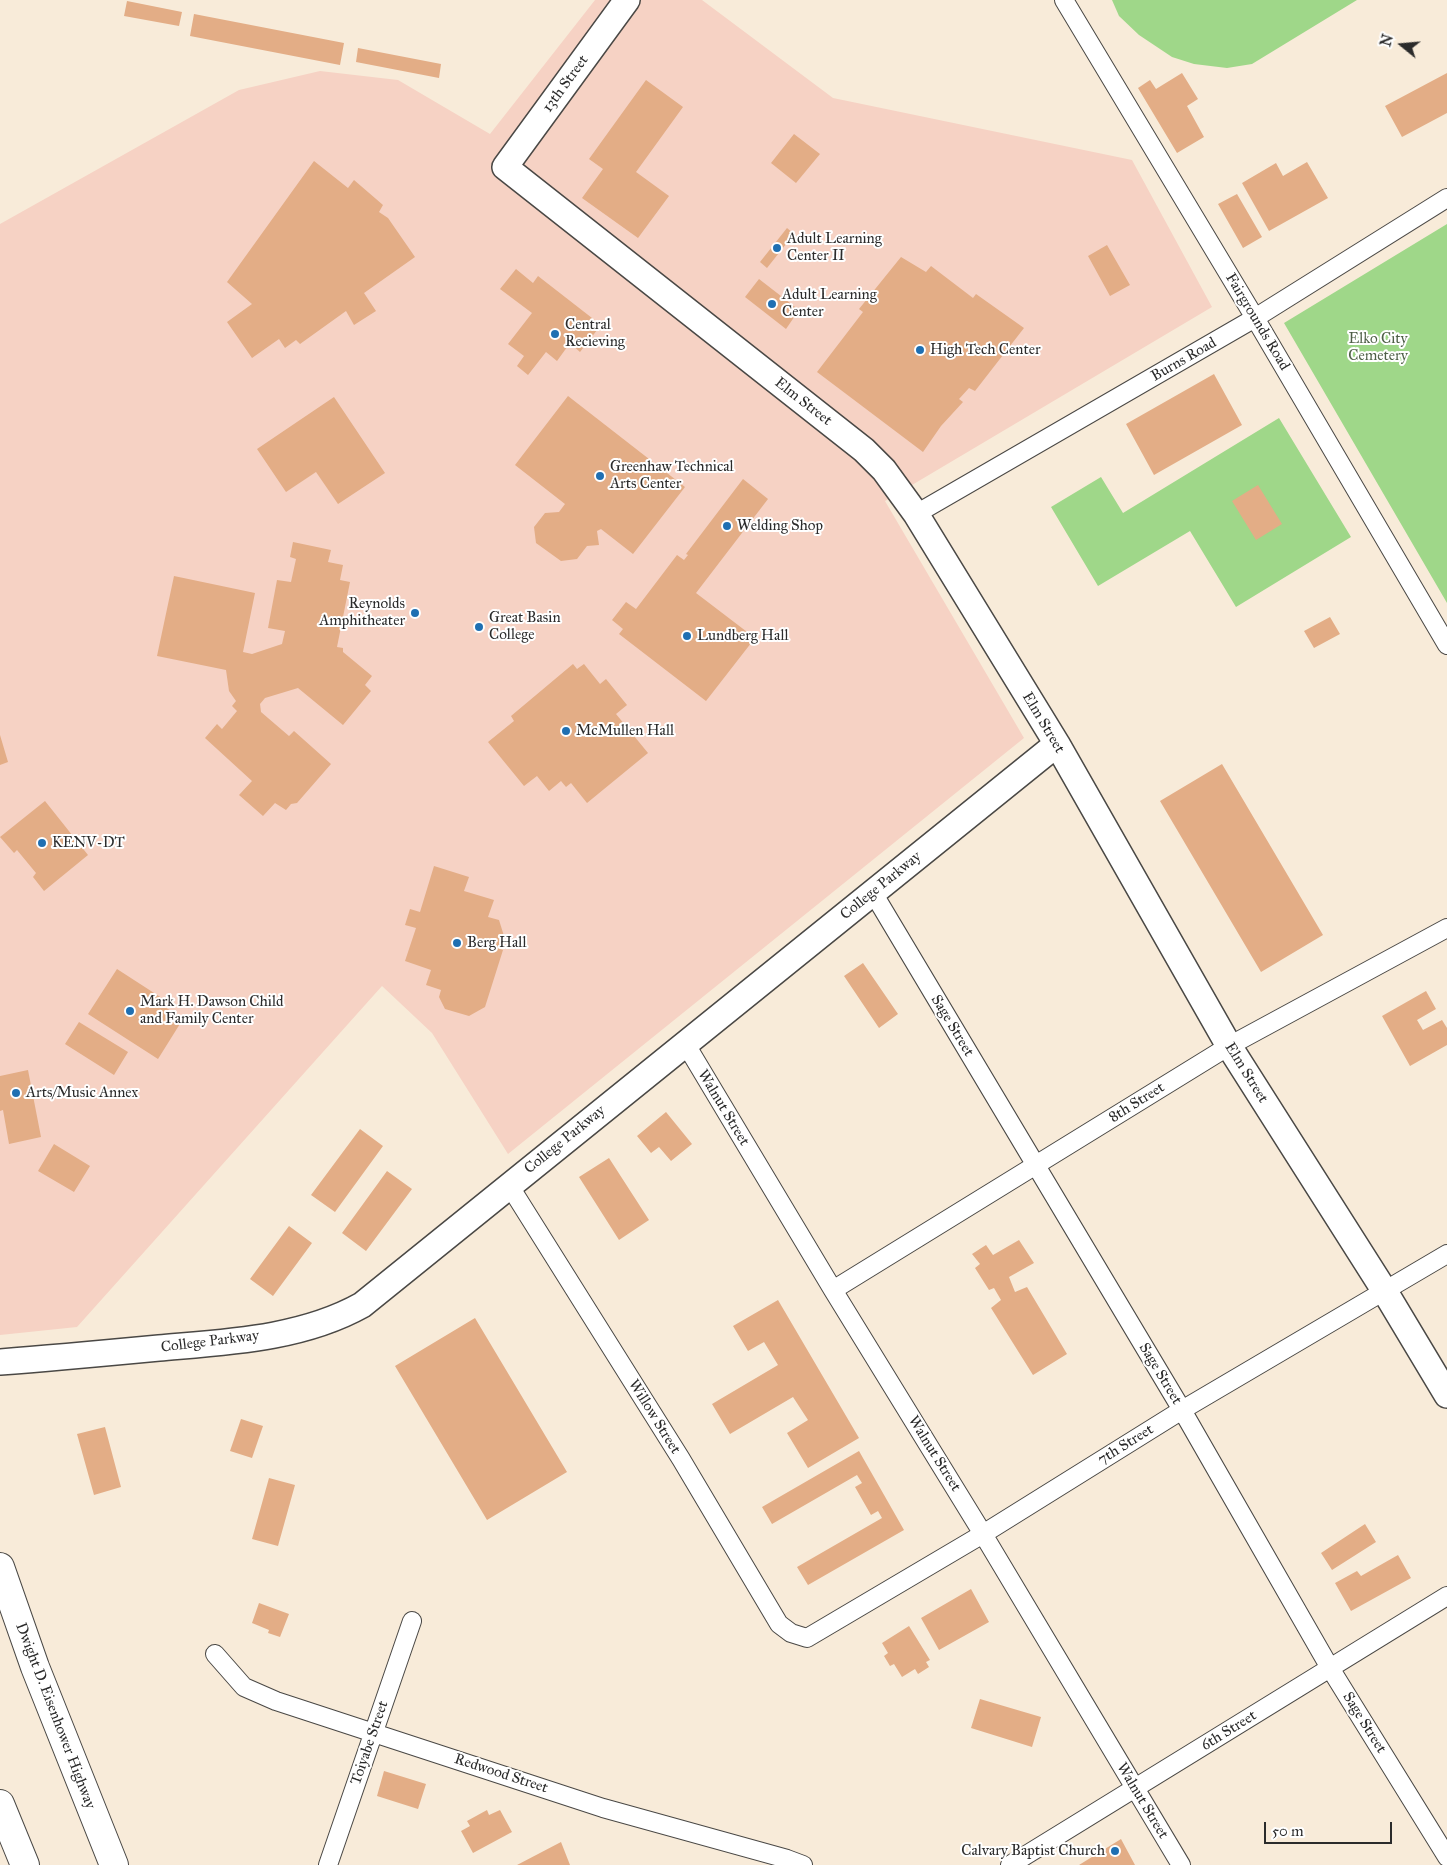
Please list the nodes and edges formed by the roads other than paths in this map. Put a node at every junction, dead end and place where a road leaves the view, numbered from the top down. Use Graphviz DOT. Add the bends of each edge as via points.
graph roads {
  1 [pos="627,0"];
  2 [pos="1064,0"];
  3 [pos="505,167"];
  4 [pos="1447,198"];
  5 [pos="1255,318"];
  6 [pos="916,514"];
  7 [pos="1447,646"];
  8 [pos="1057,744"];
  9 [pos="872,891"];
  10 [pos="1445,933"];
  11 [pos="685,1043"];
  12 [pos="1229,1046"];
  13 [pos="1035,1166"];
  14 [pos="509,1185"];
  15 [pos="1447,1254"];
  16 [pos="833,1290"];
  17 [pos="1384,1290"];
  18 [pos="0,1362"];
  19 [pos="1447,1395"];
  20 [pos="1182,1410"];
  21 [pos="983,1534"];
  22 [pos="0,1567"];
  23 [pos="1447,1596"];
  24 [pos="412,1621"];
  25 [pos="807,1638"];
  26 [pos="214,1654"];
  27 [pos="1330,1668"];
  28 [pos="374,1732"];
  29 [pos="1135,1789"];
  30 [pos="0,1804"];
  31 [pos="1447,1857"];
  32 [pos="25,1865"];
  33 [pos="114,1865"];
  34 [pos="328,1865"];
  35 [pos="803,1865"];
  36 [pos="1010,1865"];
  37 [pos="1181,1865"];
  1 -- 3 [label="street, 13th Street"];
  2 -- 5 [label="street, Fairgrounds Road"];
  3 -- 6 [label="street, Elm Street" via="864,450 884,470"];
  4 -- 5 [label="street, Burns Road"];
  5 -- 6 [label="street, Burns Road"];
  5 -- 7 [label="street, Fairgrounds Road"];
  6 -- 8 [label="street, Elm Street"];
  8 -- 9 [label="street, College Parkway"];
  8 -- 12 [label="street, Elm Street"];
  9 -- 11 [label="street, College Parkway" via="784,967"];
  9 -- 13 [label="street, Sage Street"];
  10 -- 12 [label="street, 8th Street"];
  11 -- 14 [label="street, College Parkway"];
  11 -- 16 [label="street, Walnut Street"];
  12 -- 13 [label="street, 8th Street"];
  12 -- 17 [label="street, Elm Street"];
  13 -- 16 [label="street, 8th Street"];
  13 -- 20 [label="street, Sage Street"];
  14 -- 18 [label="street, College Parkway" via="362,1305 337,1319 268,1336"];
  14 -- 25 [label="street, Willow Street" via="681,1459 779,1624 791,1633"];
  15 -- 17 [label="street, 7th Street"];
  16 -- 21 [label="street, Walnut Street"];
  17 -- 19 [label="street, Elm Street"];
  17 -- 20 [label="street, 7th Street"];
  20 -- 21 [label="street, 7th Street"];
  20 -- 27 [label="street, Sage Street"];
  21 -- 25 [label="street, 7th Street"];
  21 -- 29 [label="street, Walnut Street"];
  22 -- 33 [label="highway, Dwight D. Eisenhower Highway" via="34,1667"];
  23 -- 27 [label="street, 6th Street"];
  24 -- 28 [label="street, Toiyabe Street"];
  26 -- 28 [label="street, Redwood Street" via="244,1686 276,1701"];
  27 -- 29 [label="street, 6th Street"];
  27 -- 31 [label="street, Sage Street"];
  28 -- 34 [label="street, Toiyabe Street"];
  28 -- 35 [label="street, Redwood Street" via="603,1808"];
  29 -- 36 [label="street, 6th Street"];
  29 -- 37 [label="street, Walnut Street"];
  30 -- 32 [label="highway"];
}
